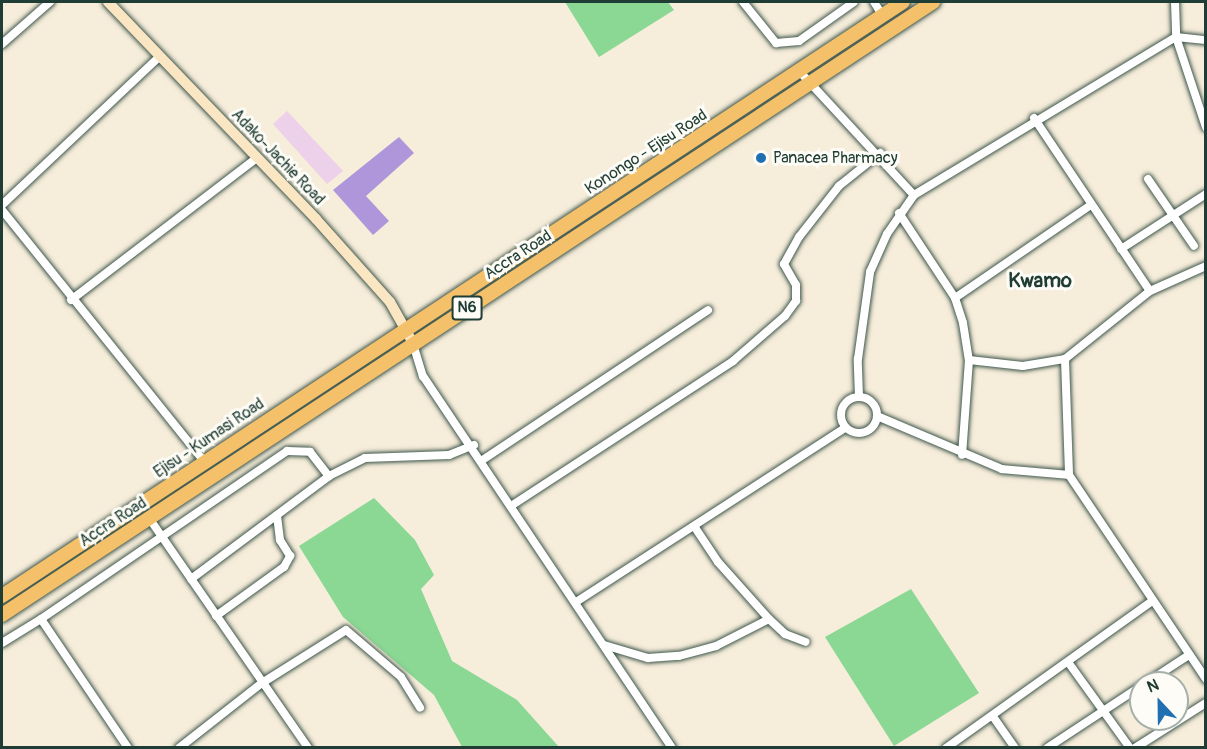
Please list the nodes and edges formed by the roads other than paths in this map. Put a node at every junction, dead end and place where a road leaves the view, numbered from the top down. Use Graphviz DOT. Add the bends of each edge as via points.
graph roads {
  1 [pos="50,2"];
  2 [pos="108,2"];
  3 [pos="743,2"];
  4 [pos="854,2"];
  5 [pos="874,2"];
  6 [pos="903,2"];
  7 [pos="933,2"];
  8 [pos="1175,2"];
  9 [pos="882,15"];
  10 [pos="1176,37"];
  11 [pos="1206,40"];
  12 [pos="2,44"];
  13 [pos="160,56"];
  14 [pos="799,71"];
  15 [pos="810,82"];
  16 [pos="1034,118"];
  17 [pos="1206,128"];
  18 [pos="880,153"];
  19 [pos="258,157"];
  20 [pos="1148,179"];
  21 [pos="1206,194"];
  22 [pos="914,195"];
  23 [pos="2,205"];
  24 [pos="1090,205"];
  25 [pos="2,210"];
  26 [pos="899,213"];
  27 [pos="1173,216"];
  28 [pos="1194,246"];
  29 [pos="1121,249"];
  30 [pos="1206,266"];
  31 [pos="1149,291"];
  32 [pos="955,298"];
  33 [pos="71,300"];
  34 [pos="708,310"];
  35 [pos="405,327"];
  36 [pos="413,343"];
  37 [pos="1065,359"];
  38 [pos="969,360"];
  39 [pos="859,397"];
  40 [pos="877,416"];
  41 [pos="845,428"];
  42 [pos="474,445"];
  43 [pos="962,455"];
  44 [pos="484,459"];
  45 [pos="204,461"];
  46 [pos="1069,475"];
  47 [pos="329,476"];
  48 [pos="514,504"];
  49 [pos="277,514"];
  50 [pos="149,518"];
  51 [pos="694,526"];
  52 [pos="163,538"];
  53 [pos="190,579"];
  54 [pos="2,596"];
  55 [pos="1151,602"];
  56 [pos="576,603"];
  57 [pos="2,615"];
  58 [pos="216,616"];
  59 [pos="41,619"];
  60 [pos="769,619"];
  61 [pos="806,642"];
  62 [pos="2,644"];
  63 [pos="604,645"];
  64 [pos="1189,655"];
  65 [pos="1068,662"];
  66 [pos="1164,671"];
  67 [pos="1206,679"];
  68 [pos="262,683"];
  69 [pos="1129,694"];
  70 [pos="1206,703"];
  71 [pos="420,708"];
  72 [pos="1103,712"];
  73 [pos="994,718"];
  74 [pos="128,747"];
  75 [pos="179,747"];
  76 [pos="308,747"];
  77 [pos="672,747"];
  78 [pos="946,747"];
  79 [pos="1015,747"];
  80 [pos="1047,747"];
  81 [pos="1130,747"];
  82 [pos="1135,747"];
  1 -- 12 [label="street"];
  2 -- 13 [label="street, Adako-Jachie Road"];
  3 -- 4 [label="street" via="768,38 783,43 817,31"];
  5 -- 9 [label="street"];
  6 -- 9 [label="highway, Konongo - Ejisu Road / N6"];
  7 -- 15 [label="highway, Accra Road / N6"];
  8 -- 10 [label="street"];
  9 -- 14 [label="highway, Konongo - Ejisu Road / N6"];
  10 -- 11 [label="street"];
  10 -- 16 [label="street"];
  10 -- 17 [label="street"];
  13 -- 19 [label="street, Adako-Jachie Road"];
  13 -- 23 [label="street"];
  14 -- 15 [label="street"];
  14 -- 35 [label="highway, Konongo - Ejisu Road / N6"];
  15 -- 18 [label="street"];
  15 -- 36 [label="highway, Accra Road / N6"];
  16 -- 22 [label="street"];
  16 -- 24 [label="street"];
  18 -- 22 [label="street"];
  18 -- 48 [label="street" via="831,194 799,237 784,264 796,285 796,301 785,316 733,361"];
  19 -- 33 [label="street"];
  19 -- 35 [label="street, Adako-Jachie Road" via="390,302"];
  20 -- 27 [label="street"];
  21 -- 27 [label="street"];
  22 -- 26 [label="street"];
  24 -- 29 [label="street"];
  24 -- 32 [label="street"];
  25 -- 33 [label="street"];
  26 -- 32 [label="street"];
  26 -- 39 [label="street" via="870,272 858,360"];
  27 -- 28 [label="street"];
  27 -- 29 [label="street"];
  29 -- 31 [label="street"];
  30 -- 31 [label="street"];
  31 -- 37 [label="street"];
  32 -- 38 [label="street"];
  33 -- 45 [label="street" via="138,374"];
  34 -- 44 [label="street"];
  35 -- 36 [label="street, Adako-Jachie Road"];
  35 -- 45 [label="highway, Ejisu - Kumasi Road / N6"];
  36 -- 42 [label="street" via="423,376"];
  36 -- 50 [label="highway, Accra Road / N6"];
  37 -- 38 [label="street" via="1023,366"];
  37 -- 46 [label="street"];
  38 -- 43 [label="street"];
  39 -- 40 [label="street" via="872,403"];
  39 -- 41 [label="street" via="842,408"];
  40 -- 41 [label="street" via="865,432"];
  40 -- 43 [label="street"];
  41 -- 51 [label="street"];
  42 -- 44 [label="street"];
  42 -- 47 [label="street" via="449,455 365,459"];
  43 -- 46 [label="street" via="1002,469"];
  44 -- 48 [label="street"];
  45 -- 54 [label="highway, Ejisu - Kumasi Road / N6"];
  46 -- 55 [label="street"];
  47 -- 49 [label="street"];
  47 -- 52 [label="street" via="310,452 287,451"];
  48 -- 56 [label="street"];
  49 -- 53 [label="street"];
  49 -- 58 [label="street" via="280,540 290,556 284,567"];
  50 -- 52 [label="street"];
  50 -- 57 [label="highway, Accra Road / N6"];
  51 -- 56 [label="street"];
  51 -- 60 [label="street" via="718,562"];
  52 -- 53 [label="street"];
  52 -- 59 [label="street"];
  53 -- 58 [label="street"];
  55 -- 64 [label="street"];
  55 -- 65 [label="street"];
  56 -- 63 [label="street"];
  58 -- 68 [label="street"];
  59 -- 62 [label="street"];
  59 -- 74 [label="street"];
  60 -- 61 [label="street" via="785,634"];
  60 -- 63 [label="street" via="716,646 679,656 648,658"];
  63 -- 77 [label="street"];
  64 -- 66 [label="street"];
  64 -- 67 [label="street"];
  65 -- 72 [label="street"];
  65 -- 73 [label="street"];
  68 -- 71 [label="street" via="346,630 401,677"];
  68 -- 75 [label="street"];
  68 -- 76 [label="street"];
  69 -- 72 [label="street"];
  70 -- 82 [label="street"];
  72 -- 80 [label="street"];
  72 -- 81 [label="street"];
  73 -- 78 [label="street"];
  73 -- 79 [label="street"];
}
